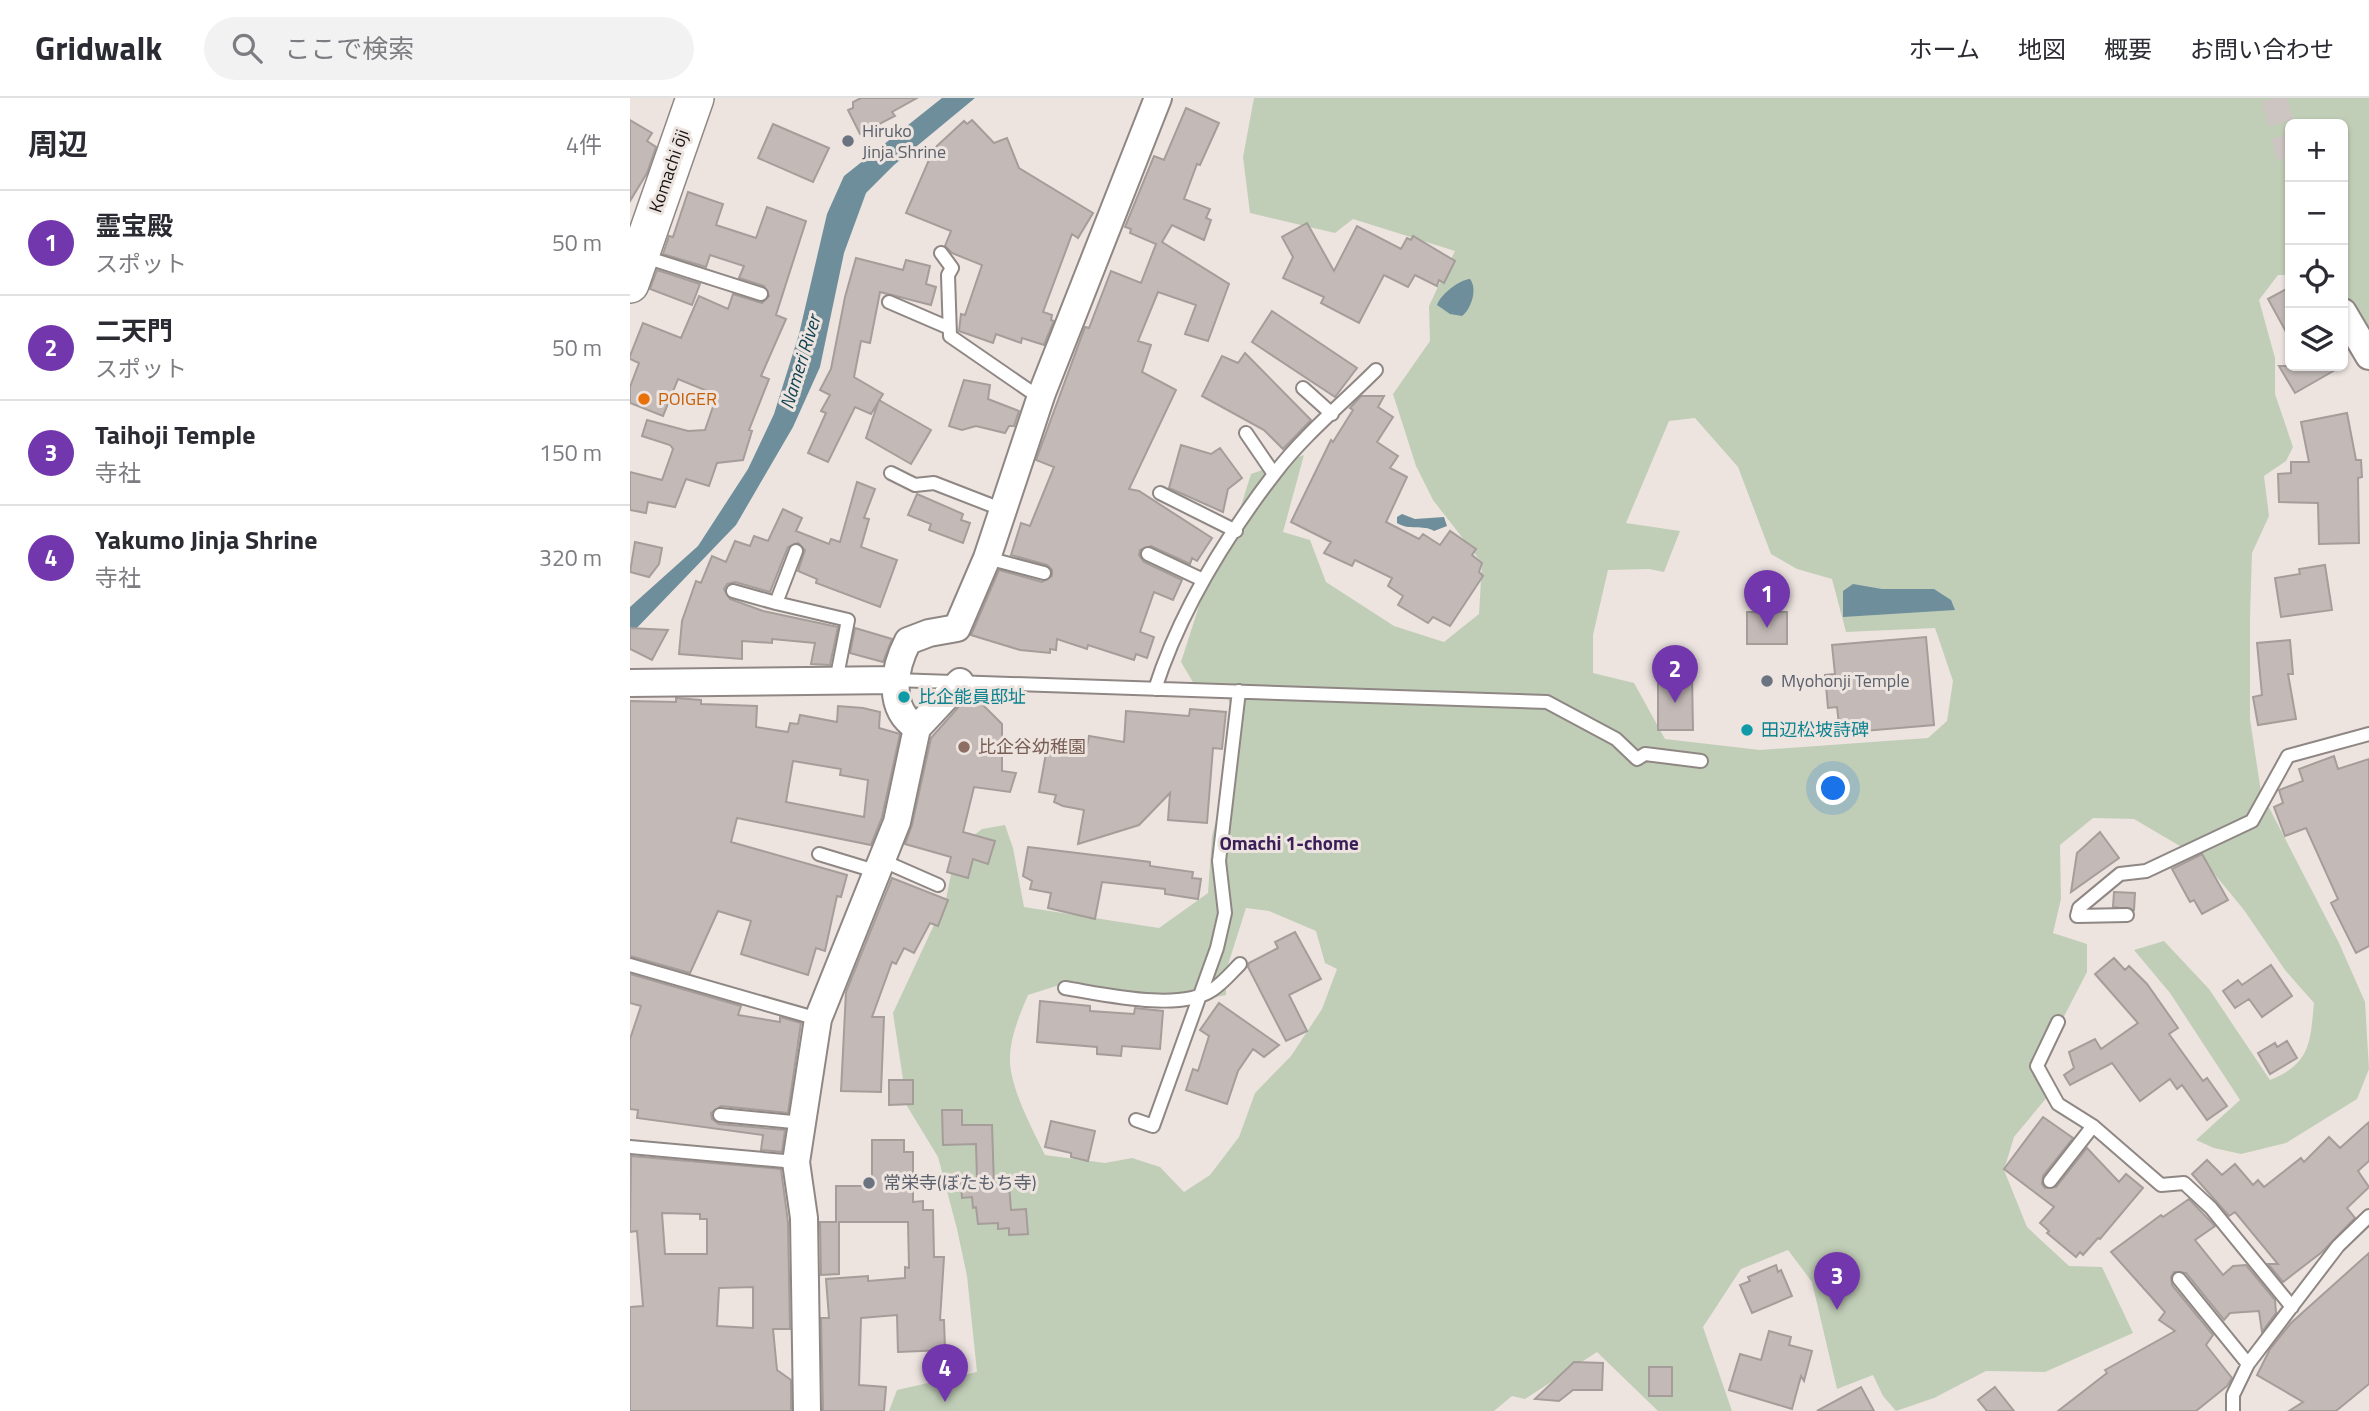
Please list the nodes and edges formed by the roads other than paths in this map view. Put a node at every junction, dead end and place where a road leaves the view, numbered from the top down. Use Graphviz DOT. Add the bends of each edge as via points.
graph roads {
  1 [pos="695,98"];
  2 [pos="1158,98"];
  3 [pos="941,253"];
  4 [pos="635,270"];
  5 [pos="761,294"];
  6 [pos="889,302"];
  7 [pos="2348,320"];
  8 [pos="947,327"];
  9 [pos="2369,355"];
  10 [pos="1376,370"];
  11 [pos="1303,388"];
  12 [pos="1040,398"];
  13 [pos="1332,414"];
  14 [pos="1246,433"];
  15 [pos="891,473"];
  16 [pos="1274,474"];
  17 [pos="1160,493"];
  18 [pos="1001,509"];
  19 [pos="1236,531"];
  20 [pos="796,551"];
  21 [pos="1147,554"];
  22 [pos="987,558"];
  23 [pos="1044,573"];
  24 [pos="1203,580"];
  25 [pos="733,591"];
  26 [pos="776,603"];
  27 [pos="895,680"];
  28 [pos="836,681"];
  29 [pos="960,682"];
  30 [pos="630,683"];
  31 [pos="1155,689"];
  32 [pos="1239,691"];
  33 [pos="917,728"];
  34 [pos="2369,734"];
  35 [pos="1701,761"];
  36 [pos="819,854"];
  37 [pos="878,866"];
  38 [pos="938,885"];
  39 [pos="2127,915"];
  40 [pos="1240,964"];
  41 [pos="630,965"];
  42 [pos="1065,988"];
  43 [pos="1199,997"];
  44 [pos="818,1019"];
  45 [pos="2058,1022"];
  46 [pos="720,1115"];
  47 [pos="1136,1120"];
  48 [pos="803,1123"];
  49 [pos="2093,1126"];
  50 [pos="630,1147"];
  51 [pos="796,1162"];
  52 [pos="2050,1181"];
  53 [pos="2369,1216"];
  54 [pos="2179,1279"];
  55 [pos="2292,1307"];
  56 [pos="2248,1364"];
  57 [pos="807,1411"];
  58 [pos="2233,1411"];
  1 -- 4 [label="street, Komachi ōji"];
  2 -- 12 [label="street"];
  3 -- 8 [label="lane" via="951,268"];
  4 -- 5 [label="lane"];
  6 -- 8 [label="lane"];
  7 -- 9 [label="street"];
  8 -- 12 [label="lane" via="950,336"];
  10 -- 13 [label="lane"];
  11 -- 13 [label="lane"];
  12 -- 18 [label="street"];
  13 -- 16 [label="lane"];
  14 -- 16 [label="lane"];
  15 -- 18 [label="lane" via="915,485 934,483"];
  16 -- 19 [label="lane"];
  17 -- 19 [label="lane"];
  18 -- 22 [label="street"];
  19 -- 24 [label="lane"];
  20 -- 26 [label="lane"];
  21 -- 24 [label="lane"];
  22 -- 23 [label="lane"];
  22 -- 27 [label="street" via="957,628 908,641"];
  24 -- 31 [label="lane" via="1168,649"];
  25 -- 26 [label="lane"];
  26 -- 28 [label="lane" via="848,620"];
  27 -- 28 [label="street"];
  27 -- 29 [label="lane"];
  27 -- 33 [label="street" via="899,711"];
  28 -- 30 [label="street"];
  29 -- 31 [label="lane"];
  29 -- 33 [label="street"];
  31 -- 32 [label="lane"];
  32 -- 35 [label="lane" via="1548,702 1616,739 1637,759 1646,754"];
  32 -- 43 [label="lane" via="1219,861 1225,913"];
  33 -- 37 [label="street" via="897,822"];
  34 -- 39 [label="lane" via="2288,756 2252,821 2146,872 2120,874 2080,908 2077,916"];
  36 -- 37 [label="lane"];
  37 -- 38 [label="lane"];
  37 -- 44 [label="street"];
  40 -- 43 [label="lane"];
  41 -- 44 [label="lane"];
  42 -- 43 [label="lane" via="1141,999"];
  43 -- 47 [label="lane" via="1153,1126"];
  44 -- 48 [label="street"];
  45 -- 49 [label="lane" via="2037,1066 2058,1104"];
  46 -- 48 [label="lane"];
  48 -- 51 [label="street"];
  49 -- 52 [label="lane"];
  49 -- 55 [label="lane" via="2161,1185 2184,1183 2211,1208"];
  50 -- 51 [label="lane"];
  51 -- 57 [label="street" via="804,1219"];
  53 -- 55 [label="lane" via="2337,1246"];
  54 -- 56 [label="lane"];
  55 -- 56 [label="lane"];
  56 -- 58 [label="lane" via="2233,1395"];
}
